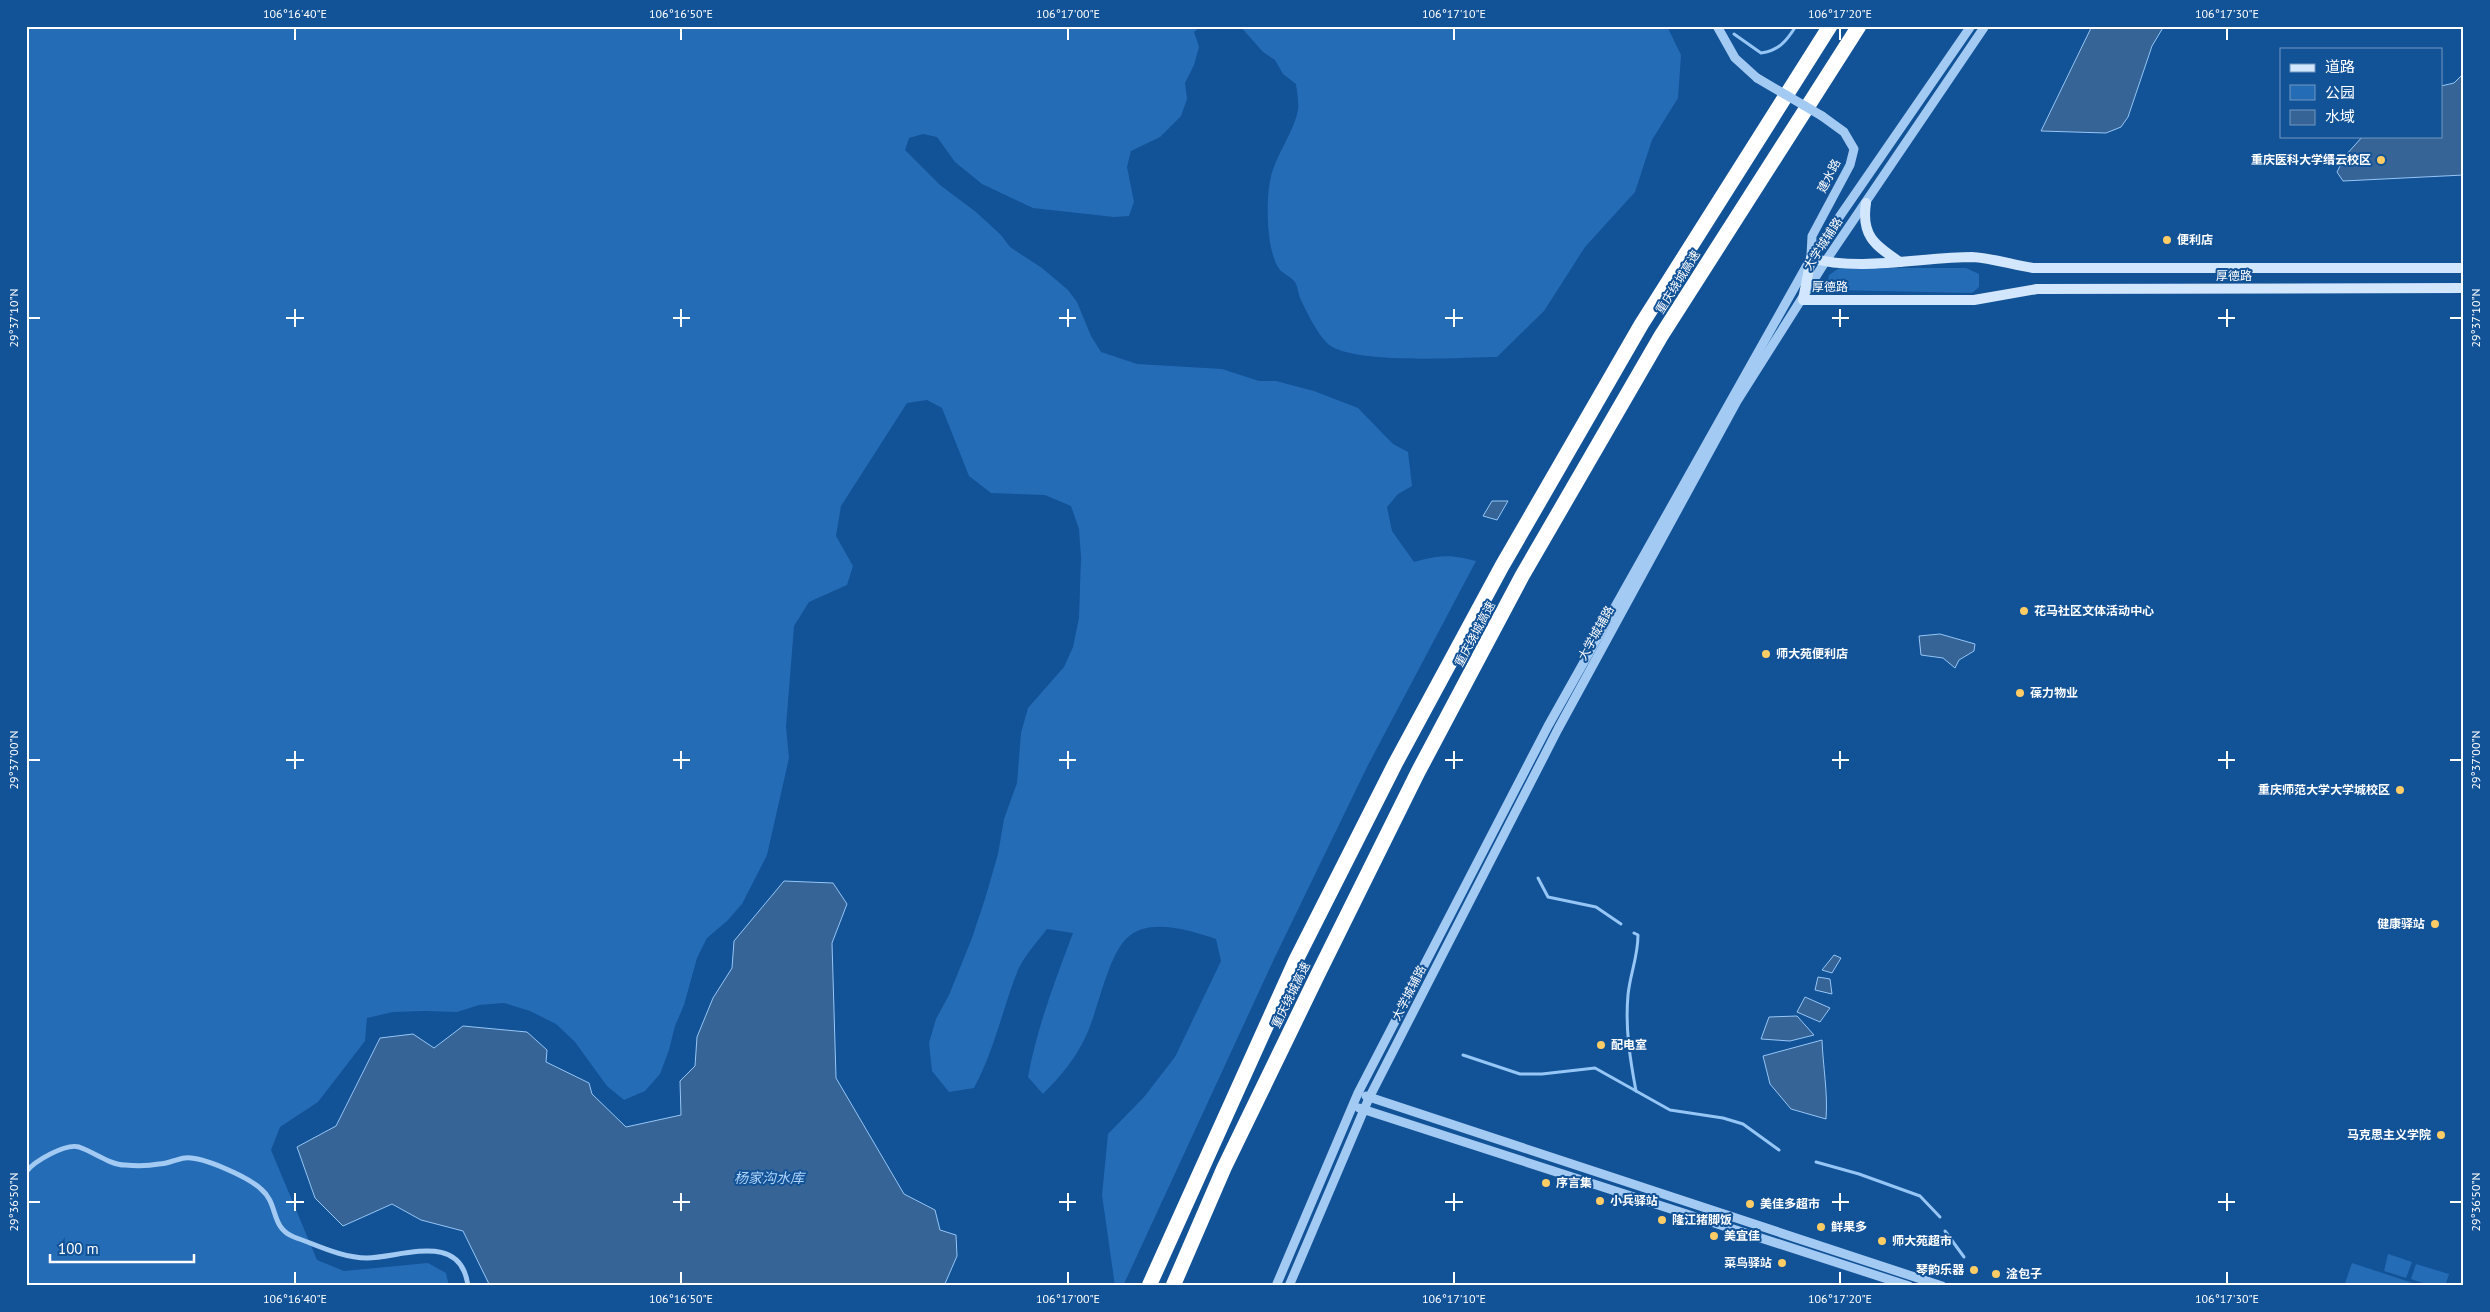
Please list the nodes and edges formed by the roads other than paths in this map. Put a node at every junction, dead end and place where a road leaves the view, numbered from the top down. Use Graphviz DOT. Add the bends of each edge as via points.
graph roads {
  1 [pos="1717,26"];
  2 [pos="1830,26"];
  3 [pos="1859,26"];
  4 [pos="1971,26"];
  5 [pos="1986,26"];
  6 [pos="1866,203"];
  7 [pos="1812,258"];
  8 [pos="1825,262"];
  9 [pos="1901,262"];
  10 [pos="2464,268"];
  11 [pos="2464,288"];
  12 [pos="1802,300"];
  13 [pos="1358,1093"];
  14 [pos="1370,1098"];
  15 [pos="1352,1106"];
  16 [pos="1364,1110"];
  17 [pos="26,1172"];
  18 [pos="468,1286"];
  19 [pos="1149,1286"];
  20 [pos="1173,1286"];
  21 [pos="1276,1286"];
  22 [pos="1289,1286"];
  23 [pos="1909,1286"];
  24 [pos="1942,1286"];
  1 -- 7 [label="street, 建水路, bridge" via="1734,58 1756,78 1822,116 1844,132 1854,149 1850,165 1812,236"];
  2 -- 19 [label="highway, 重庆绕城高速" via="1641,326 1502,566 1395,764 1295,962"];
  3 -- 20 [label="highway, 重庆绕城高速" via="1661,336 1522,576 1418,772 1318,974 1224,1168"];
  4 -- 7 [label="street, 大学城辅路"];
  5 -- 6 [label="street, 大学城辅路"];
  6 -- 8 [label="street, 大学城辅路"];
  6 -- 9 [label="main road" via="1867,234 1883,251"];
  7 -- 8 [label="main road, 厚德路"];
  7 -- 12 [label="main road, 厚德路"];
  7 -- 13 [label="street, 大学城辅路" via="1548,726"];
  8 -- 9 [label="main road, 厚德路"];
  8 -- 12 [label="street, 大学城辅路"];
  9 -- 10 [label="main road, 厚德路" via="1974,257 2033,268"];
  11 -- 12 [label="main road, 厚德路" via="2038,290 1974,300"];
  12 -- 14 [label="street, 大学城辅路" via="1737,401 1563,720"];
  13 -- 14 [label="street"];
  13 -- 15 [label="street, 大学城辅路"];
  14 -- 16 [label="street, 大学城辅路"];
  14 -- 24 [label="street"];
  15 -- 16 [label="street"];
  15 -- 21 [label="street, 大学城辅路"];
  16 -- 22 [label="street, 大学城辅路"];
  16 -- 23 [label="street"];
  17 -- 18 [label="street" via="49,1154 77,1146 122,1165 160,1164 187,1158 218,1164 261,1189 270,1199 279,1227 290,1235 345,1255 367,1258 427,1251 446,1253 461,1262"];
}
